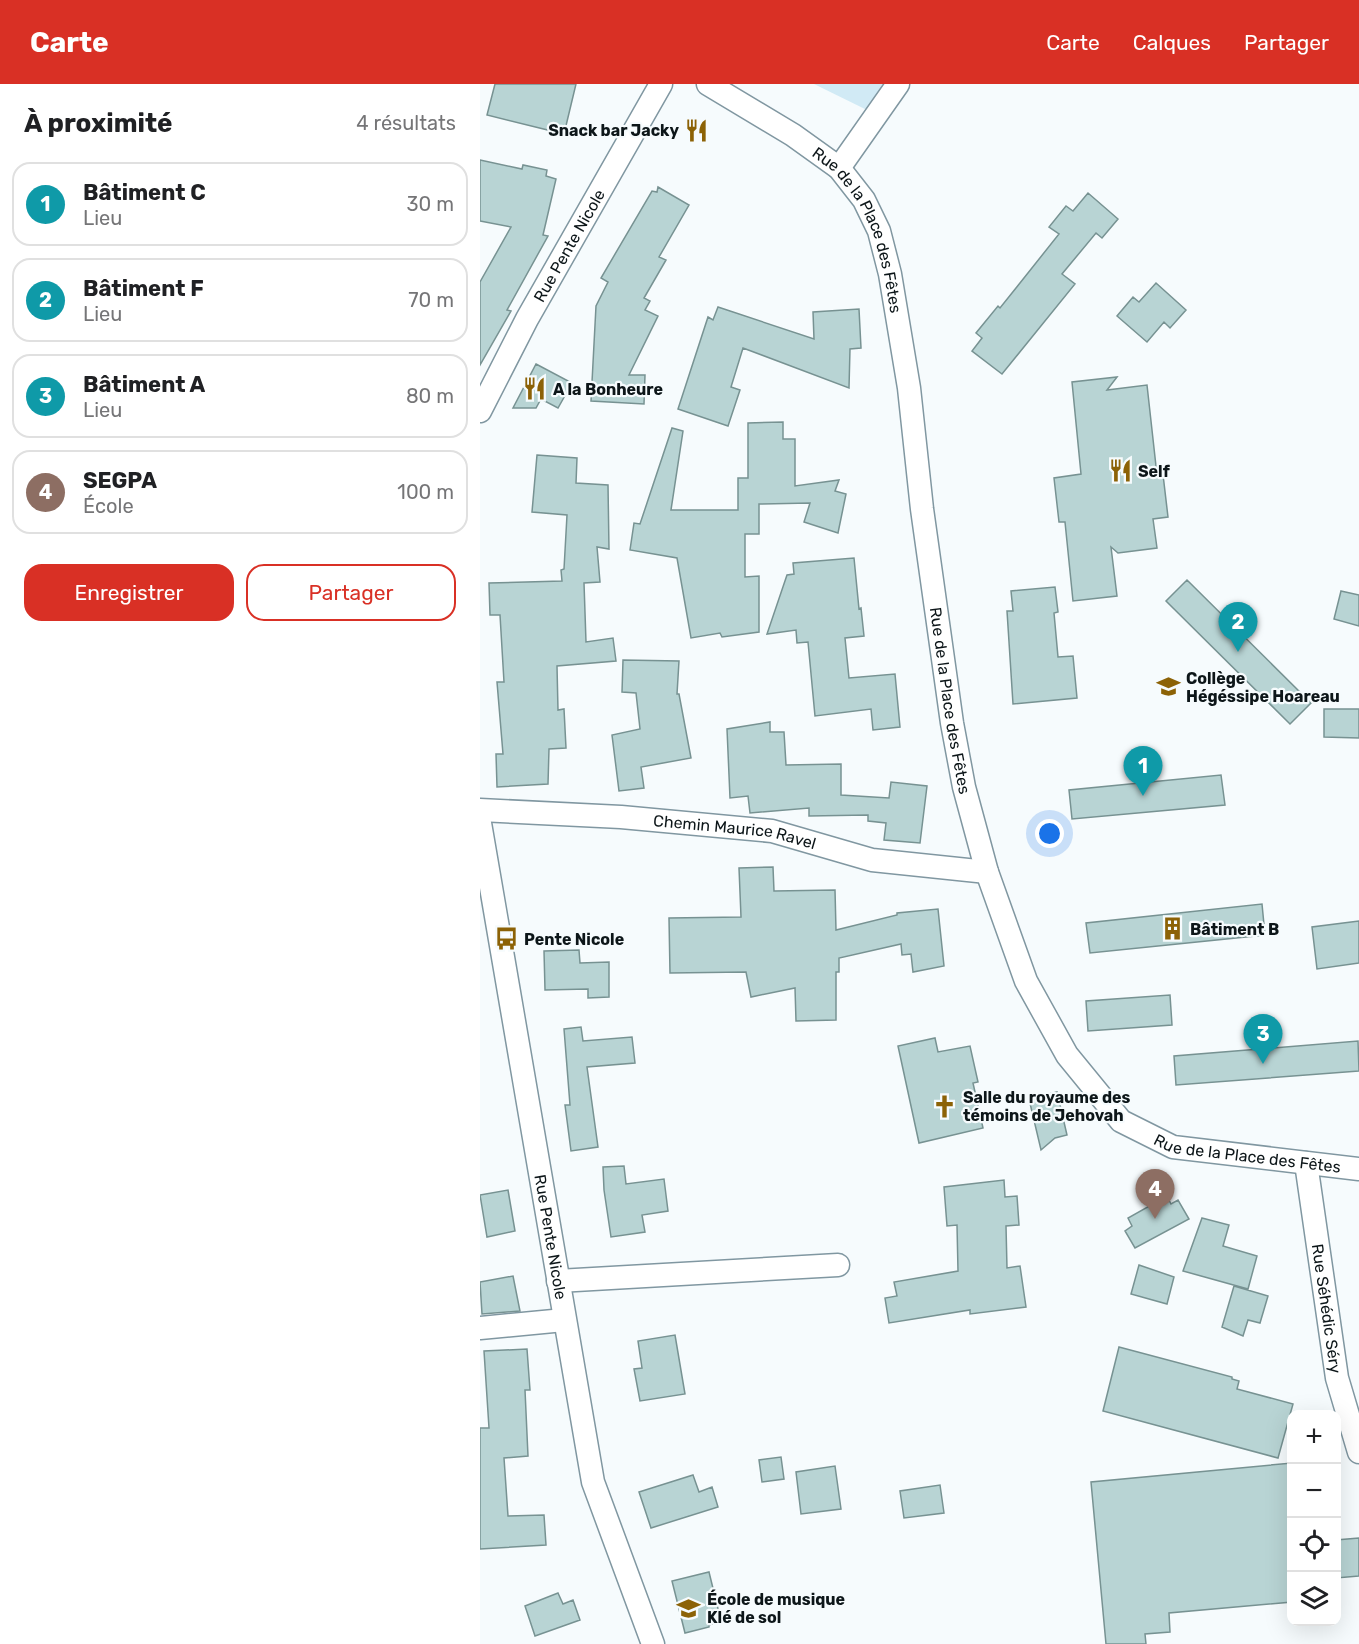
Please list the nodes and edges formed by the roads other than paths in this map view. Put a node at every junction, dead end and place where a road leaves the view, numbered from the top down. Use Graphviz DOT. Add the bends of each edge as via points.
graph roads {
  1 [pos="661,84"];
  2 [pos="708,84"];
  3 [pos="898,84"];
  4 [pos="839,168"];
  5 [pos="480,411"];
  6 [pos="480,810"];
  7 [pos="480,823"];
  8 [pos="987,872"];
  9 [pos="1306,1163"];
  10 [pos="1359,1169"];
  11 [pos="838,1265"];
  12 [pos="558,1281"];
  13 [pos="564,1320"];
  14 [pos="480,1328"];
  15 [pos="1359,1452"];
  16 [pos="652,1644"];
  1 -- 5 [label="street, Rue Pente Nicole" via="527,319"];
  2 -- 4 [label="street, Rue de la Place des Fêtes"];
  3 -- 4 [label="street"];
  4 -- 8 [label="street, Rue de la Place des Fêtes" via="872,215 888,266 909,388 952,723"];
  6 -- 8 [label="street, Chemin Maurice Ravel" via="621,817 772,831 872,860"];
  7 -- 12 [label="street, Rue Pente Nicole"];
  8 -- 9 [label="street, Rue de la Place des Fêtes" via="1026,981 1050,1027 1067,1055 1121,1121 1173,1148"];
  9 -- 10 [label="street, Rue de la Place des Fêtes"];
  9 -- 15 [label="street, Rue Séhédic Séry" via="1337,1378"];
  11 -- 12 [label="street"];
  12 -- 13 [label="street, Rue Pente Nicole"];
  13 -- 14 [label="street"];
  13 -- 16 [label="street, Rue Pente Nicole" via="593,1482"];
}
